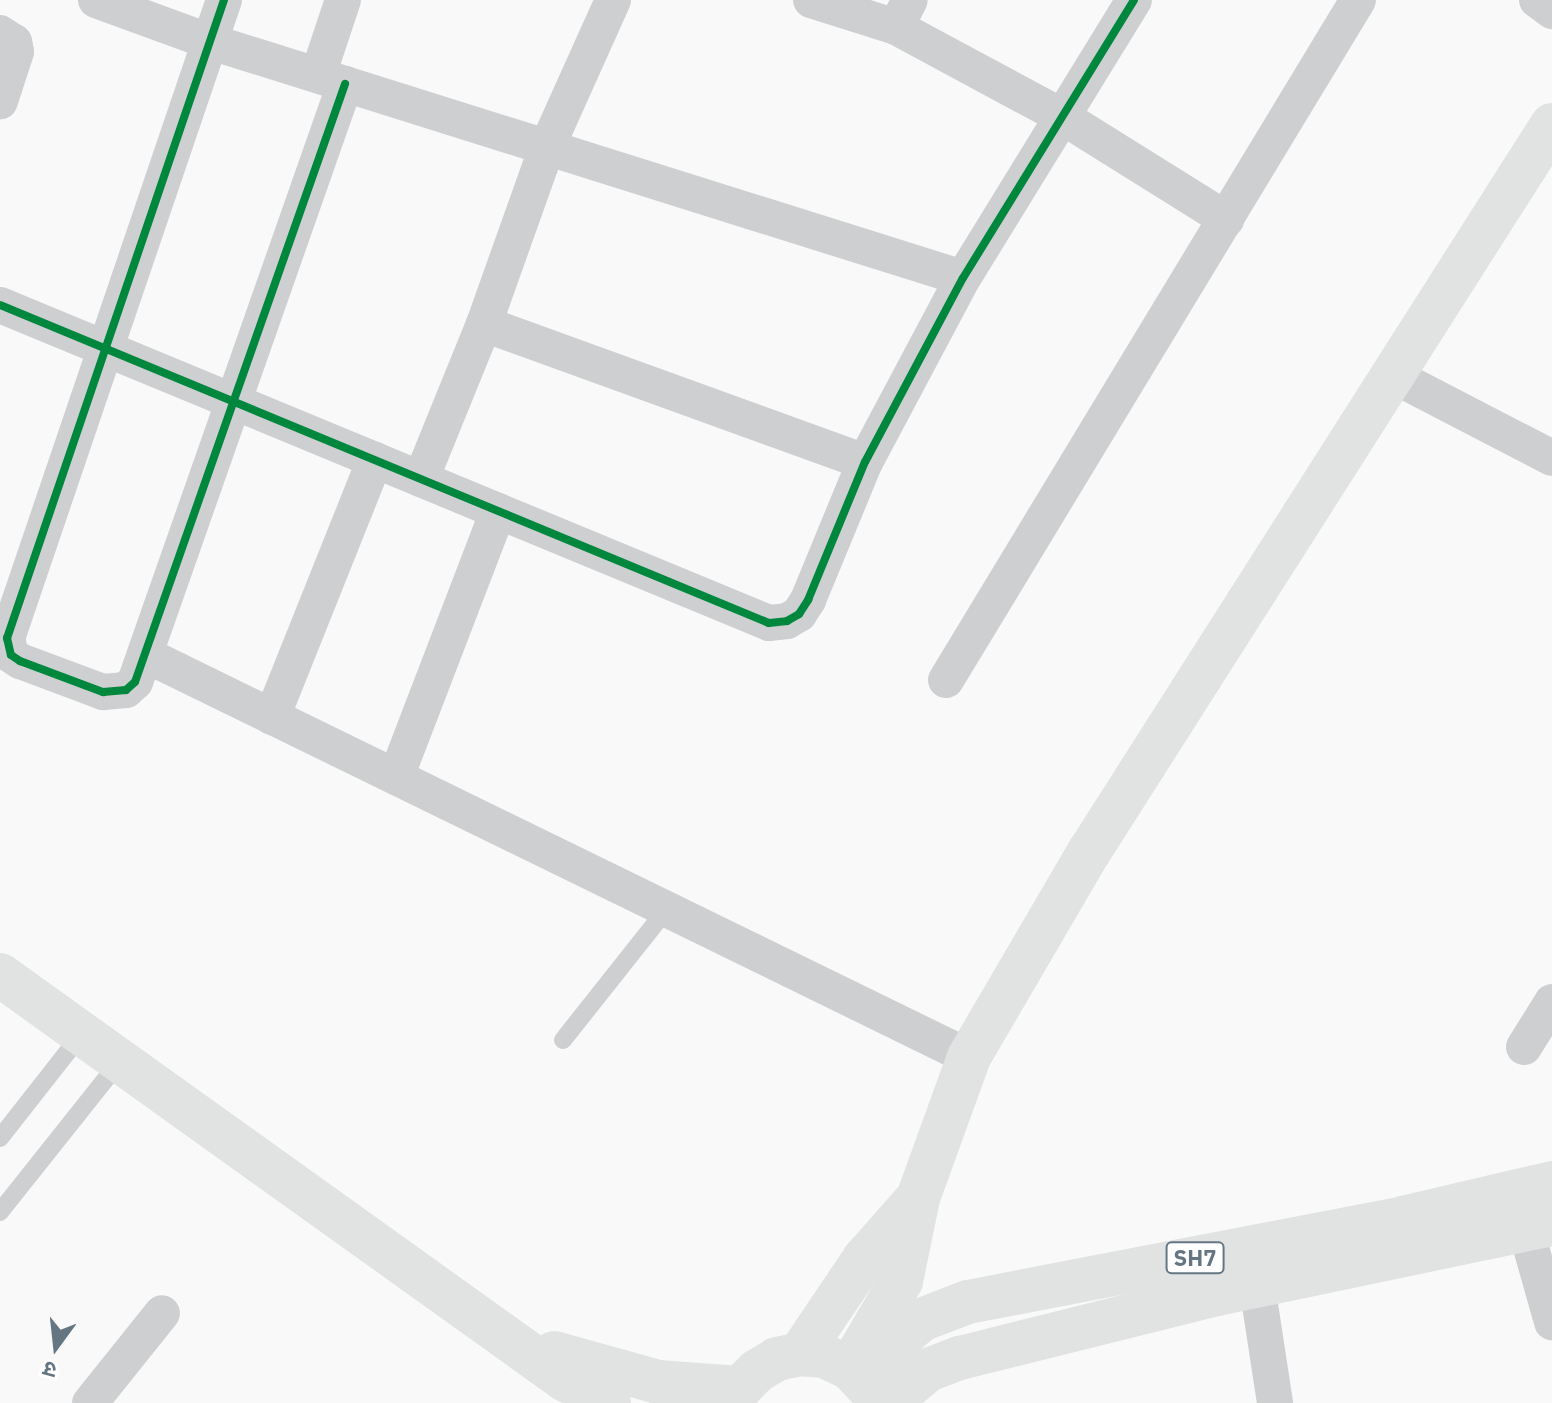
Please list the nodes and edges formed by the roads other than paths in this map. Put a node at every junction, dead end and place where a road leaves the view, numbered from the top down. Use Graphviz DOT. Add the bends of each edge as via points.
graph roads {
  1 [pos="96,0"];
  2 [pos="224,0"];
  3 [pos="343,0"];
  4 [pos="613,0"];
  5 [pos="811,0"];
  6 [pos="1134,0"];
  7 [pos="1358,0"];
  8 [pos="1537,0"];
  9 [pos="1552,11"];
  10 [pos="903,14"];
  11 [pos="0,33"];
  12 [pos="208,41"];
  13 [pos="332,80"];
  14 [pos="0,101"];
  15 [pos="1061,116"];
  16 [pos="1552,126"];
  17 [pos="547,147"];
  18 [pos="1226,219"];
  19 [pos="963,278"];
  20 [pos="0,305"];
  21 [pos="484,324"];
  22 [pos="106,349"];
  23 [pos="1394,376"];
  24 [pos="234,402"];
  25 [pos="1552,458"];
  26 [pos="375,460"];
  27 [pos="865,462"];
  28 [pos="421,479"];
  29 [pos="498,511"];
  30 [pos="146,655"];
  31 [pos="946,680"];
  32 [pos="272,717"];
  33 [pos="396,777"];
  34 [pos="667,909"];
  35 [pos="0,975"];
  36 [pos="1552,1002"];
  37 [pos="80,1036"];
  38 [pos="563,1040"];
  39 [pos="1524,1047"];
  40 [pos="969,1057"];
  41 [pos="120,1061"];
  42 [pos="0,1138"];
  43 [pos="1552,1183"];
  44 [pos="918,1198"];
  45 [pos="0,1212"];
  46 [pos="1539,1227"];
  47 [pos="1144,1268"];
  48 [pos="1257,1285"];
  49 [pos="1154,1310"];
  50 [pos="162,1313"];
  51 [pos="1552,1322"];
  52 [pos="517,1343"];
  53 [pos="800,1354"];
  54 [pos="862,1382"];
  55 [pos="737,1395"];
  56 [pos="90,1403"];
  57 [pos="609,1403"];
  58 [pos="896,1403"];
  59 [pos="1275,1403"];
  1 -- 12 [label="street"];
  2 -- 12 [label="street"];
  3 -- 13 [label="street"];
  4 -- 17 [label="street"];
  5 -- 10 [label="street"];
  6 -- 15 [label="street"];
  7 -- 18 [label="street"];
  8 -- 9 [label="street"];
  10 -- 15 [label="street"];
  11 -- 14 [label="street" via="14,42 16,52"];
  12 -- 13 [label="street"];
  12 -- 22 [label="street"];
  13 -- 17 [label="street"];
  13 -- 24 [label="street"];
  15 -- 18 [label="street"];
  15 -- 19 [label="street"];
  16 -- 23 [label="street"];
  17 -- 19 [label="street"];
  17 -- 21 [label="street"];
  18 -- 31 [label="street"];
  19 -- 27 [label="street"];
  20 -- 22 [label="street"];
  21 -- 27 [label="street"];
  21 -- 28 [label="street"];
  22 -- 24 [label="street"];
  22 -- 30 [label="street" via="7,638 8,648 20,661 103,692 126,690"];
  23 -- 25 [label="street"];
  23 -- 40 [label="street" via="1089,852"];
  24 -- 26 [label="street"];
  24 -- 30 [label="street"];
  26 -- 28 [label="street"];
  26 -- 32 [label="street"];
  27 -- 29 [label="street" via="808,600 787,621 769,623"];
  28 -- 29 [label="street"];
  29 -- 33 [label="street"];
  30 -- 32 [label="street"];
  32 -- 33 [label="street"];
  33 -- 34 [label="street"];
  34 -- 38 [label="lane"];
  34 -- 40 [label="street"];
  35 -- 37 [label="street"];
  36 -- 39 [label="street"];
  37 -- 41 [label="street"];
  37 -- 42 [label="lane"];
  40 -- 44 [label="street"];
  41 -- 45 [label="lane"];
  41 -- 52 [label="street"];
  43 -- 47 [label="street, SH7"];
  44 -- 53 [label="street" via="864,1259"];
  44 -- 54 [label="street" via="901,1281"];
  46 -- 48 [label="street, SH7"];
  46 -- 51 [label="street"];
  47 -- 49 [label="street"];
  47 -- 54 [label="street, SH7" via="968,1302 921,1320"];
  48 -- 49 [label="street, SH7"];
  48 -- 59 [label="street"];
  49 -- 58 [label="street, SH7" via="928,1370 898,1395"];
  50 -- 56 [label="street"];
  52 -- 55 [label="street" via="658,1382"];
  52 -- 57 [label="street" via="564,1379"];
  53 -- 54 [label="street" via="824,1356"];
  53 -- 55 [label="street" via="757,1371"];
}
